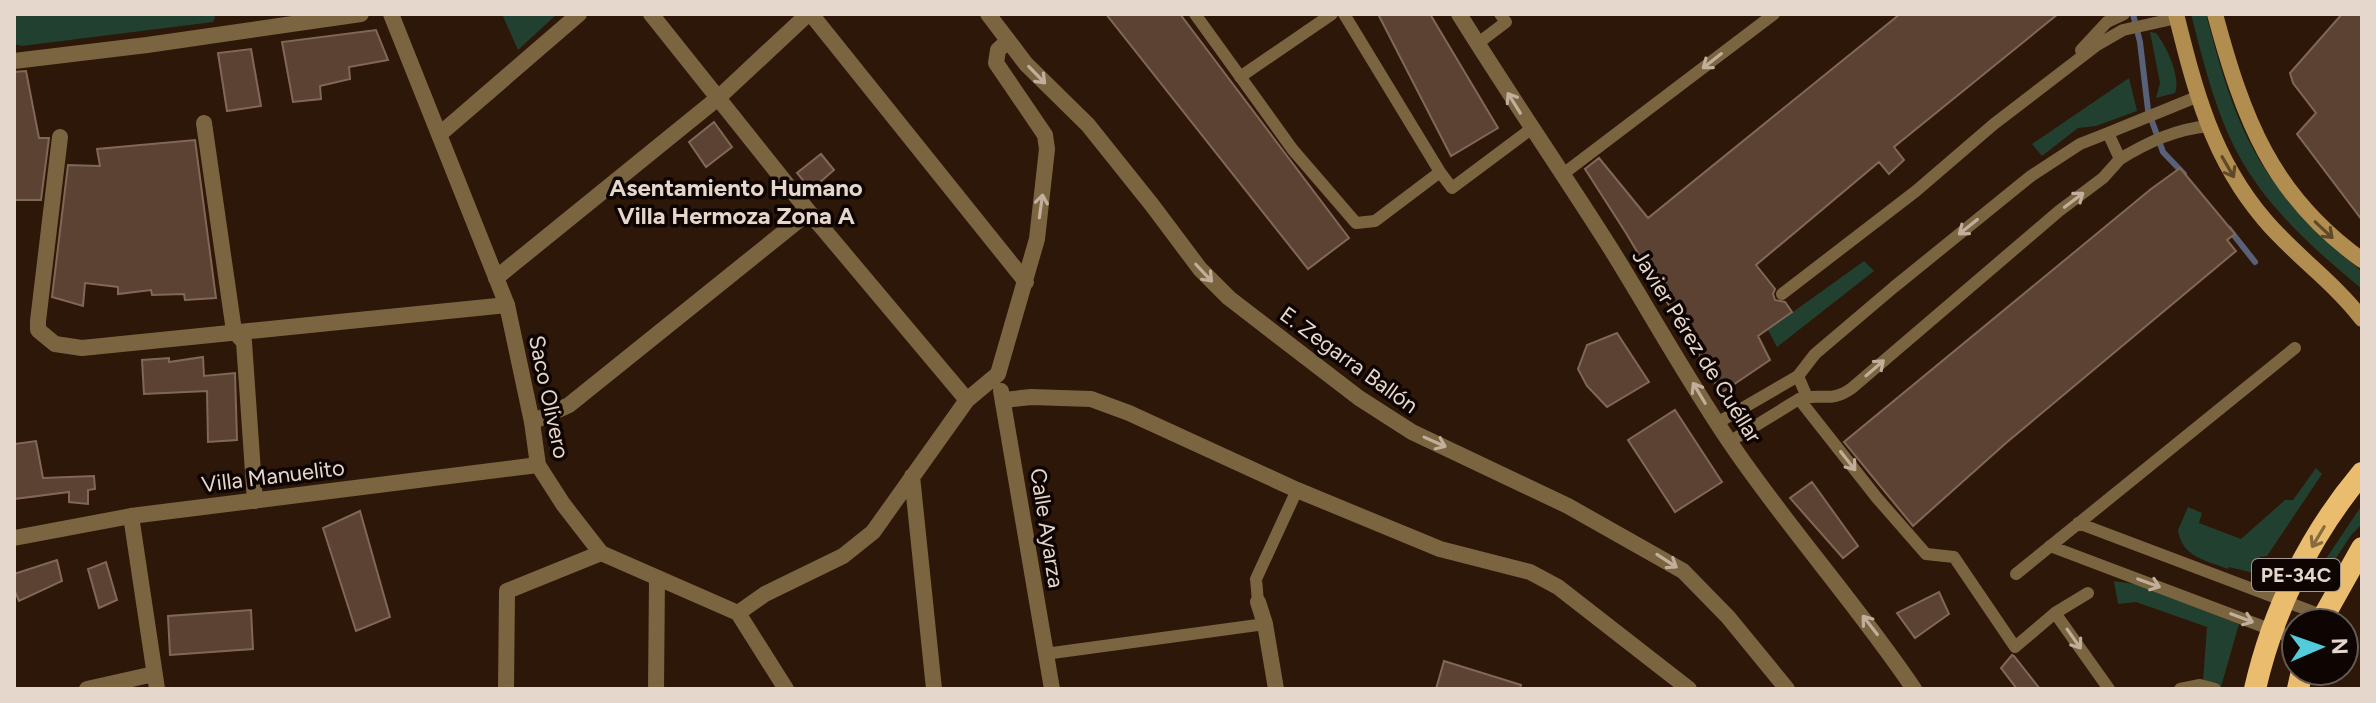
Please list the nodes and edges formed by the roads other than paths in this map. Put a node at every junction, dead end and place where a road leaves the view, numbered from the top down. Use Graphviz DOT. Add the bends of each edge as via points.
graph roads {
  1 [pos="361,14"];
  2 [pos="391,14"];
  3 [pos="579,14"];
  4 [pos="651,14"];
  5 [pos="809,14"];
  6 [pos="988,14"];
  7 [pos="1195,14"];
  8 [pos="1332,14"];
  9 [pos="1344,14"];
  10 [pos="1459,14"];
  11 [pos="1774,14"];
  12 [pos="2215,14"];
  13 [pos="2121,15"];
  14 [pos="2177,16"];
  15 [pos="1508,17"];
  16 [pos="1008,41"];
  17 [pos="1477,44"];
  18 [pos="14,61"];
  19 [pos="2059,73"];
  20 [pos="1240,77"];
  21 [pos="2199,96"];
  22 [pos="718,98"];
  23 [pos="204,123"];
  24 [pos="2209,126"];
  25 [pos="1531,129"];
  26 [pos="2108,133"];
  27 [pos="440,134"];
  28 [pos="60,137"];
  29 [pos="2120,159"];
  30 [pos="1440,172"];
  31 [pos="1563,174"];
  32 [pos="809,212"];
  33 [pos="2362,260"];
  34 [pos="496,278"];
  35 [pos="1026,282"];
  36 [pos="1782,294"];
  37 [pos="507,305"];
  38 [pos="2362,319"];
  39 [pos="234,331"];
  40 [pos="2295,348"];
  41 [pos="998,374"];
  42 [pos="1798,376"];
  43 [pos="1803,398"];
  44 [pos="967,400"];
  45 [pos="1004,400"];
  46 [pos="532,422"];
  47 [pos="1717,423"];
  48 [pos="1729,442"];
  49 [pos="538,465"];
  50 [pos="2362,473"];
  51 [pos="912,476"];
  52 [pos="1297,490"];
  53 [pos="255,501"];
  54 [pos="131,516"];
  55 [pos="2078,523"];
  56 [pos="14,538"];
  57 [pos="2050,546"];
  58 [pos="2362,548"];
  59 [pos="601,553"];
  60 [pos="2016,574"];
  61 [pos="657,578"];
  62 [pos="2088,593"];
  63 [pos="2283,600"];
  64 [pos="1258,602"];
  65 [pos="2297,607"];
  66 [pos="2329,607"];
  67 [pos="738,613"];
  68 [pos="2055,613"];
  69 [pos="1265,624"];
  70 [pos="2270,629"];
  71 [pos="2280,633"];
  72 [pos="1045,654"];
  73 [pos="156,681"];
  74 [pos="87,689"];
  75 [pos="506,689"];
  76 [pos="656,689"];
  77 [pos="786,689"];
  78 [pos="934,689"];
  79 [pos="1052,689"];
  80 [pos="1276,689"];
  81 [pos="1689,689"];
  82 [pos="1787,689"];
  83 [pos="1914,689"];
  84 [pos="2109,689"];
  85 [pos="2180,689"];
  86 [pos="2215,689"];
  87 [pos="2255,689"];
  1 -- 18 [label="street" via="230,25 147,45"];
  2 -- 27 [label="street, Saco Olivero"];
  3 -- 27 [label="street"];
  4 -- 22 [label="street"];
  5 -- 22 [label="street"];
  5 -- 35 [label="street"];
  6 -- 16 [label="street, E. Zegarra Ballón"];
  7 -- 20 [label="lane"];
  8 -- 20 [label="lane"];
  9 -- 30 [label="lane"];
  10 -- 17 [label="street, Javier Pérez de Cuéllar"];
  11 -- 31 [label="lane, one-way"];
  12 -- 33 [label="main road, one-way" via="2235,87 2274,170 2325,232"];
  13 -- 19 [label="lane" via="2107,22"];
  14 -- 19 [label="lane" via="2123,30"];
  14 -- 21 [label="main road"];
  15 -- 17 [label="lane"];
  35 -- 16 [label="street, one-way" via="1037,239 1047,149 1045,135 996,63 998,50"];
  16 -- 82 [label="street, E. Zegarra Ballón, one-way" via="1088,125 1200,269 1229,298 1412,432 1568,506 1683,571"];
  25 -- 17 [label="street, Javier Pérez de Cuéllar, one-way"];
  19 -- 36 [label="lane"];
  20 -- 30 [label="lane" via="1356,223 1375,221"];
  21 -- 24 [label="main road"];
  21 -- 26 [label="lane"];
  22 -- 32 [label="street"];
  22 -- 34 [label="street"];
  23 -- 39 [label="street"];
  24 -- 29 [label="lane" via="2147,143"];
  24 -- 38 [label="main road, one-way" via="2226,166 2263,218"];
  25 -- 30 [label="lane" via="1452,188"];
  25 -- 31 [label="street, Javier Pérez de Cuéllar"];
  26 -- 29 [label="lane"];
  26 -- 42 [label="lane, one-way" via="2080,144 2031,176 1815,354"];
  27 -- 34 [label="street, Saco Olivero"];
  28 -- 39 [label="street" via="38,330 55,344 82,348"];
  43 -- 29 [label="lane, one-way" via="1841,396 1852,388"];
  47 -- 31 [label="street, Javier Pérez de Cuéllar, one-way"];
  32 -- 44 [label="street"];
  32 -- 46 [label="street" via="569,405"];
  34 -- 37 [label="street, Saco Olivero"];
  35 -- 41 [label="street"];
  37 -- 39 [label="street"];
  37 -- 46 [label="street, Saco Olivero"];
  39 -- 53 [label="street" via="244,342"];
  40 -- 55 [label="lane"];
  41 -- 44 [label="street"];
  41 -- 45 [label="street, Calle Ayarza"];
  42 -- 43 [label="lane"];
  42 -- 47 [label="lane"];
  43 -- 48 [label="lane"];
  43 -- 68 [label="lane, one-way" via="1926,554 1954,557 2015,647"];
  44 -- 51 [label="street"];
  45 -- 52 [label="street" via="1091,399"];
  45 -- 72 [label="street, Calle Ayarza"];
  46 -- 49 [label="street, Saco Olivero"];
  47 -- 48 [label="street, Javier Pérez de Cuéllar"];
  83 -- 48 [label="street, Javier Pérez de Cuéllar, one-way"];
  49 -- 53 [label="street, Villa Manuelito"];
  49 -- 59 [label="street, Saco Olivero"];
  50 -- 63 [label="highway, PE-34C, one-way" via="2331,514"];
  51 -- 67 [label="street" via="873,532 843,556"];
  51 -- 78 [label="street"];
  52 -- 64 [label="lane" via="1256,579"];
  52 -- 81 [label="street" via="1440,549 1530,572 1558,587"];
  53 -- 54 [label="street, Villa Manuelito"];
  54 -- 56 [label="street, Villa Manuelito"];
  54 -- 73 [label="street"];
  55 -- 57 [label="lane"];
  55 -- 63 [label="lane"];
  57 -- 60 [label="lane"];
  57 -- 70 [label="lane, one-way"];
  58 -- 66 [label="highway, PE-34C"];
  59 -- 61 [label="street, Saco Olivero"];
  59 -- 75 [label="street" via="507,591"];
  61 -- 67 [label="street, Saco Olivero"];
  61 -- 76 [label="street"];
  62 -- 68 [label="lane"];
  63 -- 65 [label="lane"];
  63 -- 70 [label="highway, PE-34C"];
  64 -- 69 [label="street"];
  67 -- 77 [label="street"];
  68 -- 84 [label="lane, one-way"];
  69 -- 72 [label="lane"];
  69 -- 80 [label="street"];
  70 -- 71 [label="lane"];
  70 -- 87 [label="highway, PE-34C"];
  72 -- 79 [label="street, Calle Ayarza"];
  73 -- 74 [label="street"];
  85 -- 86 [label="lane"];
}
